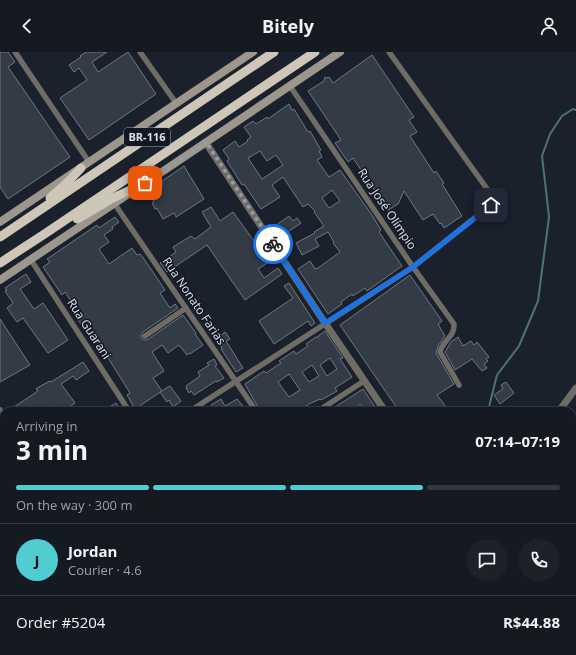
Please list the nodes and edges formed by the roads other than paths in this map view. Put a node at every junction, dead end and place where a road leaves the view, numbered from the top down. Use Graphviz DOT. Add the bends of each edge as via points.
graph roads {
  1 [pos="15,52"];
  2 [pos="140,52"];
  3 [pos="253,52"];
  4 [pos="274,52"];
  5 [pos="315,52"];
  6 [pos="340,52"];
  7 [pos="389,52"];
  8 [pos="290,86"];
  9 [pos="176,103"];
  10 [pos="206,142"];
  11 [pos="88,162"];
  12 [pos="81,168"];
  13 [pos="145,183"];
  14 [pos="114,203"];
  15 [pos="1,219"];
  16 [pos="20,224"];
  17 [pos="46,233"];
  18 [pos="0,237"];
  19 [pos="31,260"];
  20 [pos="0,263"];
  21 [pos="413,267"];
  22 [pos="0,280"];
  23 [pos="186,308"];
  24 [pos="325,323"];
  25 [pos="145,336"];
  26 [pos="236,381"];
  27 [pos="364,381"];
  28 [pos="459,385"];
  29 [pos="576,388"];
  30 [pos="126,407"];
  31 [pos="196,407"];
  32 [pos="253,407"];
  33 [pos="324,407"];
  34 [pos="382,407"];
  35 [pos="562,407"];
  1 -- 11 [label="street"];
  2 -- 9 [label="street"];
  3 -- 9 [label="main road, BR-116"];
  4 -- 16 [label="highway, BR-116"];
  5 -- 17 [label="highway, BR-116"];
  6 -- 8 [label="main road, BR-116"];
  7 -- 21 [label="street" via="490,193 492,201 488,208"];
  8 -- 10 [label="main road, BR-116"];
  8 -- 21 [label="street, Rua José Olímpio"];
  9 -- 11 [label="main road, BR-116"];
  10 -- 13 [label="main road, BR-116"];
  10 -- 24 [label="street"];
  11 -- 12 [label="main road, BR-116"];
  12 -- 15 [label="main road, BR-116"];
  12 -- 16 [label="highway"];
  13 -- 14 [label="main road, BR-116"];
  13 -- 17 [label="highway"];
  14 -- 19 [label="main road, BR-116"];
  14 -- 23 [label="street, Rua Nonato Farias"];
  16 -- 18 [label="highway, BR-116"];
  17 -- 20 [label="highway, BR-116"];
  19 -- 22 [label="main road, BR-116"];
  19 -- 30 [label="street, Rua Guarani"];
  21 -- 24 [label="street"];
  21 -- 28 [label="street, Rua José Olímpio" via="454,324 451,336 440,352"];
  23 -- 25 [label="street"];
  23 -- 26 [label="street, Rua Nonato Farias"];
  24 -- 26 [label="street"];
  24 -- 27 [label="street"];
  26 -- 31 [label="street"];
  26 -- 32 [label="street, Rua Nonato Farias"];
  27 -- 33 [label="street"];
  27 -- 34 [label="street"];
  29 -- 35 [label="street"];
}
